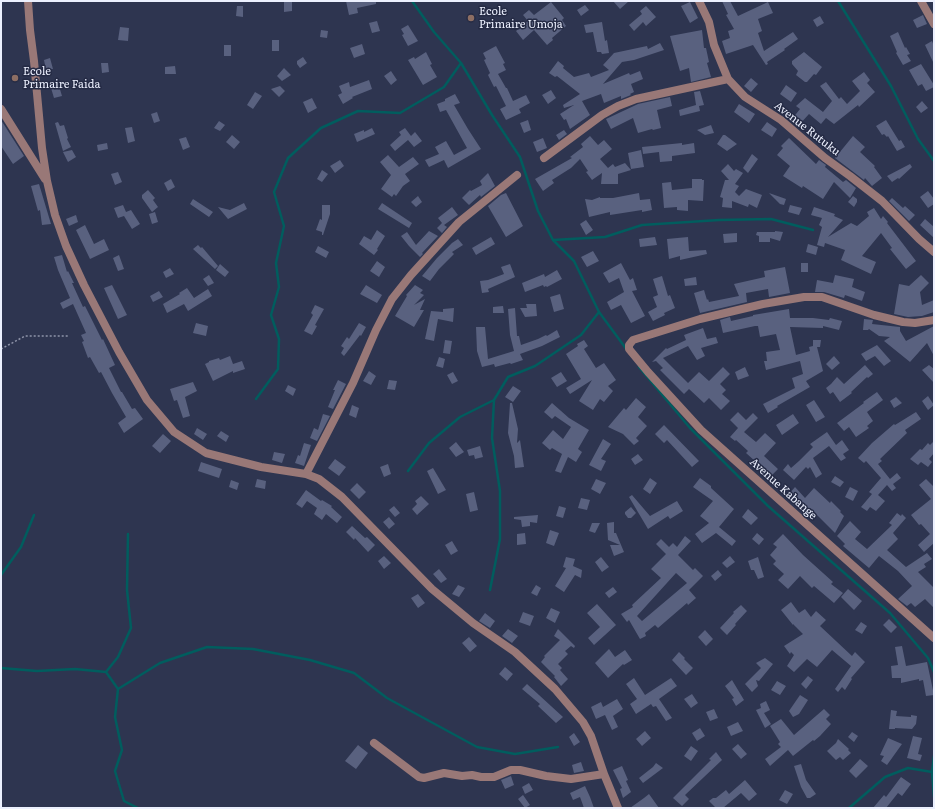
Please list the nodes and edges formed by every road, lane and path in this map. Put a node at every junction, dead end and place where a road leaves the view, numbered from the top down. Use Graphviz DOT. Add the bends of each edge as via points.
graph roads {
  1 [pos="28,1"];
  2 [pos="699,1"];
  3 [pos="921,1"];
  4 [pos="934,24"];
  5 [pos="728,80"];
  6 [pos="1,109"];
  7 [pos="544,158"];
  8 [pos="517,175"];
  9 [pos="47,181"];
  10 [pos="934,252"];
  11 [pos="934,320"];
  12 [pos="69,336"];
  13 [pos="1,349"];
  14 [pos="306,474"];
  15 [pos="934,638"];
  16 [pos="374,743"];
  17 [pos="604,774"];
  18 [pos="618,808"];
  1 -- 9 [label="street"];
  2 -- 5 [label="street, Avenue Rutuku" via="709,22 714,45"];
  3 -- 4 [label="street"];
  5 -- 7 [label="street" via="618,106"];
  5 -- 10 [label="street, Avenue Rutuku" via="745,97 781,120 882,202"];
  6 -- 9 [label="street"];
  8 -- 14 [label="street" via="459,222 392,299 353,383"];
  9 -- 14 [label="street" via="66,246 84,285 138,385 174,432 206,453 262,467"];
  11 -- 15 [label="street, Avenue Kabange" via="903,322 822,297 804,297 700,318 633,340 629,345 629,349 648,372 702,430"];
  12 -- 13 [label="path" via="25,336"];
  14 -- 17 [label="street" via="319,479 342,497 432,589 473,623 515,652 555,689 583,722 591,736"];
  16 -- 17 [label="street" via="419,777 424,778 444,773 494,777 511,770 571,779"];
  17 -- 18 [label="street"];
}
